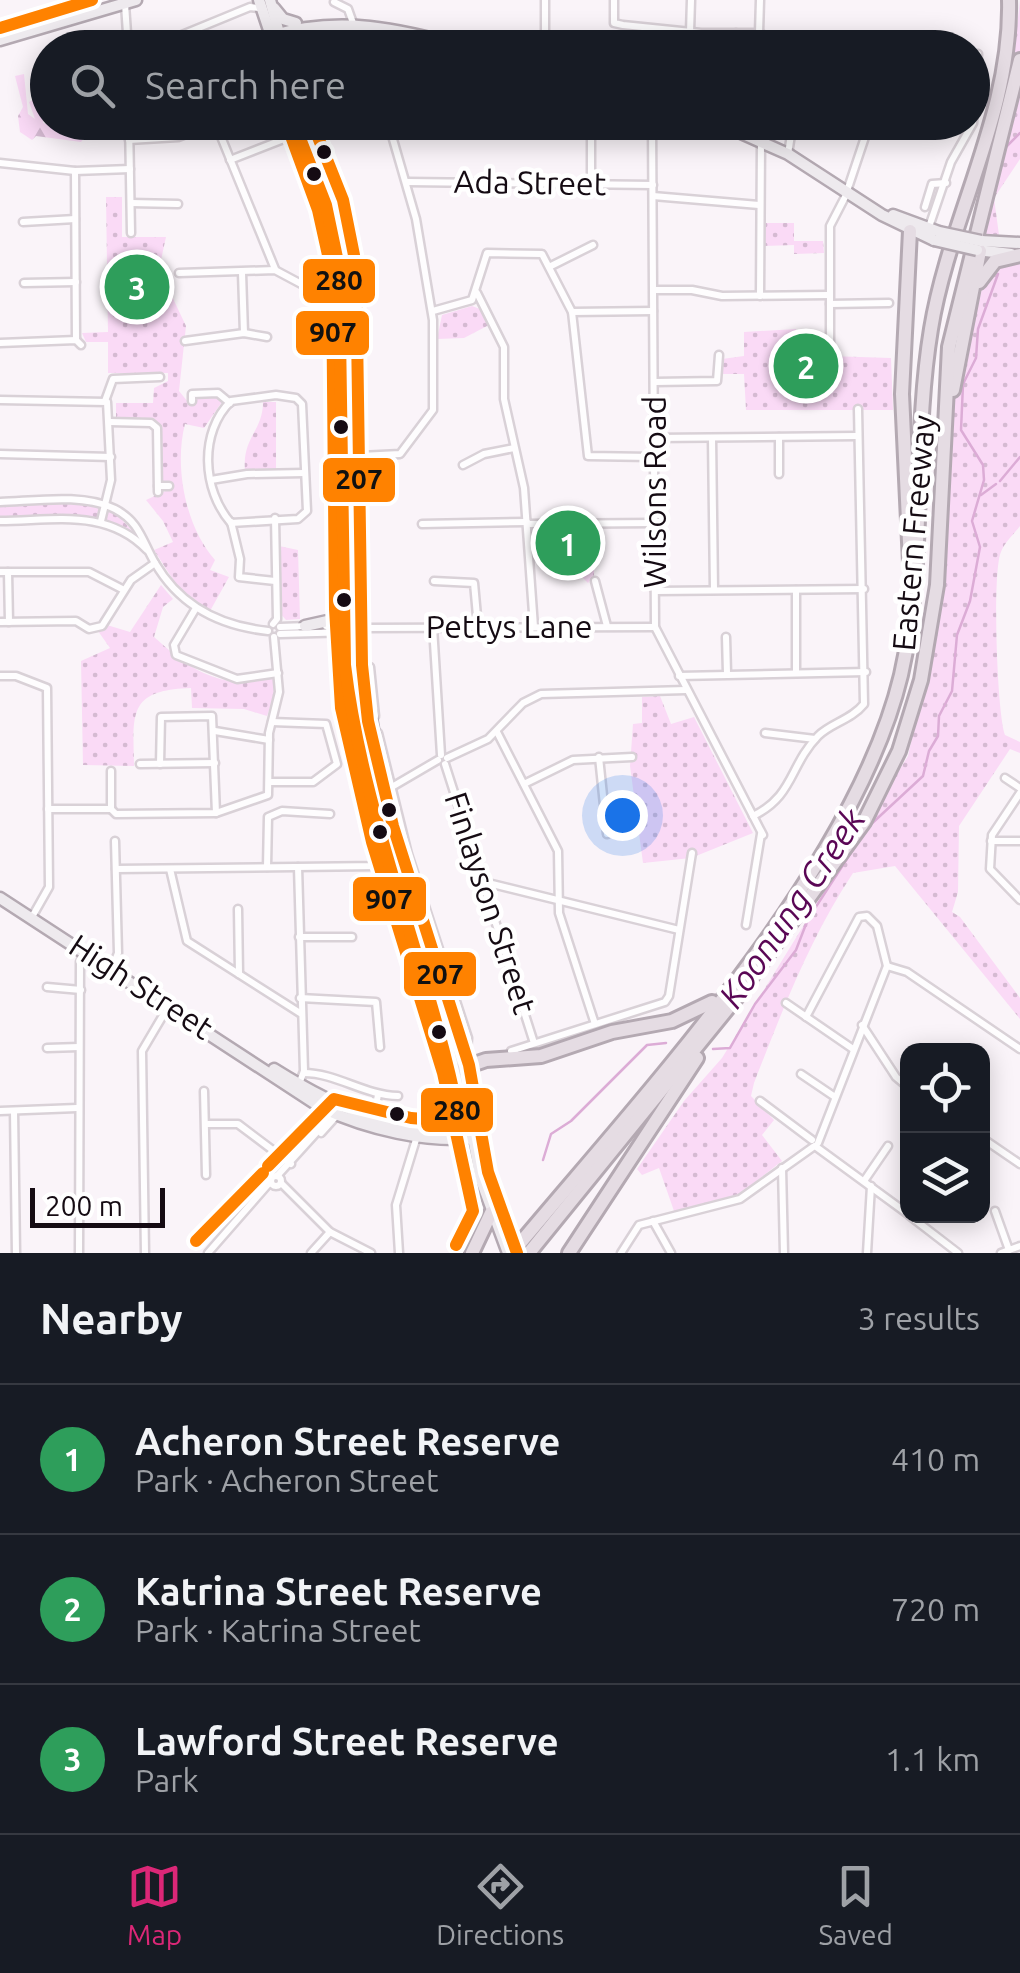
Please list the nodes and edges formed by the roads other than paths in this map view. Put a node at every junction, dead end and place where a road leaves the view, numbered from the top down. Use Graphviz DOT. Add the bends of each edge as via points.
graph roads {
  1 [pos="92,0"];
  2 [pos="546,0"];
  3 [pos="614,0"];
  4 [pos="691,0"];
  5 [pos="760,0"];
  6 [pos="1008,0"];
  7 [pos="130,2"];
  8 [pos="334,2"];
  9 [pos="263,4"];
  10 [pos="348,22"];
  11 [pos="296,23"];
  12 [pos="374,25"];
  13 [pos="0,28"];
  14 [pos="309,28"];
  15 [pos="34,30"];
  16 [pos="129,30"];
  17 [pos="195,30"];
  18 [pos="273,30"];
  19 [pos="285,30"];
  20 [pos="300,30"];
  21 [pos="304,30"];
  22 [pos="374,30"];
  23 [pos="394,30"];
  24 [pos="546,30"];
  25 [pos="673,30"];
  26 [pos="690,30"];
  27 [pos="759,30"];
  28 [pos="30,31"];
  29 [pos="0,40"];
  30 [pos="1020,60"];
  31 [pos="990,115"];
  32 [pos="129,140"];
  33 [pos="222,140"];
  34 [pos="282,140"];
  35 [pos="314,140"];
  36 [pos="316,140"];
  37 [pos="394,140"];
  38 [pos="591,140"];
  39 [pos="652,140"];
  40 [pos="756,140"];
  41 [pos="790,140"];
  42 [pos="864,140"];
  43 [pos="963,140"];
  44 [pos="983,140"];
  45 [pos="761,142"];
  46 [pos="788,154"];
  47 [pos="230,160"];
  48 [pos="0,163"];
  49 [pos="130,169"];
  50 [pos="75,171"];
  51 [pos="407,182"];
  52 [pos="591,184"];
  53 [pos="946,184"];
  54 [pos="653,185"];
  55 [pos="847,191"];
  56 [pos="653,196"];
  57 [pos="131,203"];
  58 [pos="864,203"];
  59 [pos="178,204"];
  60 [pos="759,206"];
  61 [pos="924,207"];
  62 [pos="76,220"];
  63 [pos="23,222"];
  64 [pos="131,233"];
  65 [pos="926,233"];
  66 [pos="1020,243"];
  67 [pos="593,245"];
  68 [pos="979,247"];
  69 [pos="1020,255"];
  70 [pos="551,266"];
  71 [pos="275,270"];
  72 [pos="242,273"];
  73 [pos="179,274"];
  74 [pos="76,282"];
  75 [pos="24,283"];
  76 [pos="350,287"];
  77 [pos="656,290"];
  78 [pos="760,296"];
  79 [pos="474,297"];
  80 [pos="829,300"];
  81 [pos="889,303"];
  82 [pos="433,311"];
  83 [pos="654,311"];
  84 [pos="968,311"];
  85 [pos="572,312"];
  86 [pos="244,333"];
  87 [pos="267,336"];
  88 [pos="184,341"];
  89 [pos="0,344"];
  90 [pos="830,350"];
  91 [pos="719,354"];
  92 [pos="160,377"];
  93 [pos="655,382"];
  94 [pos="190,396"];
  95 [pos="0,400"];
  96 [pos="105,401"];
  97 [pos="230,402"];
  98 [pos="858,408"];
  99 [pos="110,422"];
  100 [pos="857,436"];
  101 [pos="780,437"];
  102 [pos="655,438"];
  103 [pos="712,438"];
  104 [pos="514,448"];
  105 [pos="0,454"];
  106 [pos="356,456"];
  107 [pos="111,457"];
  108 [pos="651,457"];
  109 [pos="464,465"];
  110 [pos="304,473"];
  111 [pos="780,474"];
  112 [pos="211,480"];
  113 [pos="169,486"];
  114 [pos="0,502"];
  115 [pos="49,502"];
  116 [pos="106,506"];
  117 [pos="274,518"];
  118 [pos="0,520"];
  119 [pos="50,520"];
  120 [pos="102,522"];
  121 [pos="230,522"];
  122 [pos="527,523"];
  123 [pos="654,523"];
  124 [pos="422,524"];
  125 [pos="153,559"];
  126 [pos="4,572"];
  127 [pos="275,581"];
  128 [pos="434,581"];
  129 [pos="595,581"];
  130 [pos="864,589"];
  131 [pos="124,590"];
  132 [pos="714,590"];
  133 [pos="796,590"];
  134 [pos="655,591"];
  135 [pos="913,605"];
  136 [pos="196,608"];
  137 [pos="352,609"];
  138 [pos="5,622"];
  139 [pos="305,626"];
  140 [pos="534,626"];
  141 [pos="608,626"];
  142 [pos="478,627"];
  143 [pos="655,627"];
  144 [pos="356,628"];
  145 [pos="433,628"];
  146 [pos="275,631"];
  147 [pos="337,632"];
  148 [pos="726,637"];
  149 [pos="370,667"];
  150 [pos="354,672"];
  151 [pos="866,672"];
  152 [pos="278,673"];
  153 [pos="796,673"];
  154 [pos="727,674"];
  155 [pos="0,676"];
  156 [pos="679,676"];
  157 [pos="921,680"];
  158 [pos="686,690"];
  159 [pos="272,722"];
  160 [pos="214,732"];
  161 [pos="496,732"];
  162 [pos="765,733"];
  163 [pos="270,740"];
  164 [pos="816,740"];
  165 [pos="599,757"];
  166 [pos="632,757"];
  167 [pos="443,759"];
  168 [pos="215,763"];
  169 [pos="140,764"];
  170 [pos="160,764"];
  171 [pos="111,771"];
  172 [pos="1006,778"];
  173 [pos="271,782"];
  174 [pos="524,784"];
  175 [pos="388,789"];
  176 [pos="1020,791"];
  177 [pos="48,809"];
  178 [pos="112,809"];
  179 [pos="216,813"];
  180 [pos="330,814"];
  181 [pos="752,816"];
  182 [pos="608,834"];
  183 [pos="116,840"];
  184 [pos="379,840"];
  185 [pos="990,841"];
  186 [pos="1020,842"];
  187 [pos="692,853"];
  188 [pos="391,863"];
  189 [pos="267,867"];
  190 [pos="298,867"];
  191 [pos="170,868"];
  192 [pos="116,869"];
  193 [pos="484,882"];
  194 [pos="0,890"];
  195 [pos="0,898"];
  196 [pos="1020,900"];
  197 [pos="559,903"];
  198 [pos="238,909"];
  199 [pos="33,916"];
  200 [pos="746,925"];
  201 [pos="679,930"];
  202 [pos="352,936"];
  203 [pos="299,937"];
  204 [pos="87,951"];
  205 [pos="888,966"];
  206 [pos="416,967"];
  207 [pos="112,968"];
  208 [pos="239,975"];
  209 [pos="47,987"];
  210 [pos="81,990"];
  211 [pos="731,994"];
  212 [pos="300,1001"];
  213 [pos="786,1002"];
  214 [pos="169,1005"];
  215 [pos="300,1013"];
  216 [pos="453,1017"];
  217 [pos="806,1017"];
  218 [pos="595,1024"];
  219 [pos="862,1025"];
  220 [pos="534,1044"];
  221 [pos="80,1047"];
  222 [pos="380,1047"];
  223 [pos="47,1048"];
  224 [pos="853,1049"];
  225 [pos="1020,1049"];
  226 [pos="454,1050"];
  227 [pos="511,1051"];
  228 [pos="465,1063"];
  229 [pos="801,1074"];
  230 [pos="900,1081"];
  231 [pos="299,1083"];
  232 [pos="204,1090"];
  233 [pos="378,1096"];
  234 [pos="398,1096"];
  235 [pos="835,1097"];
  236 [pos="760,1101"];
  237 [pos="14,1111"];
  238 [pos="77,1111"];
  239 [pos="0,1112"];
  240 [pos="337,1112"];
  241 [pos="469,1115"];
  242 [pos="375,1123"];
  243 [pos="208,1124"];
  244 [pos="419,1130"];
  245 [pos="476,1134"];
  246 [pos="455,1135"];
  247 [pos="814,1143"];
  248 [pos="990,1143"];
  249 [pos="888,1146"];
  250 [pos="474,1152"];
  251 [pos="291,1164"];
  252 [pos="1020,1164"];
  253 [pos="782,1168"];
  254 [pos="206,1175"];
  255 [pos="277,1181"];
  256 [pos="868,1184"];
  257 [pos="900,1207"];
  258 [pos="996,1211"];
  259 [pos="491,1213"];
  260 [pos="653,1221"];
  261 [pos="921,1223"];
  262 [pos="330,1232"];
  263 [pos="508,1245"];
  264 [pos="1020,1246"];
  265 [pos="475,1250"];
  266 [pos="956,1252"];
  267 [pos="1005,1252"];
  268 [pos="16,1253"];
  269 [pos="79,1253"];
  270 [pos="145,1253"];
  271 [pos="208,1253"];
  272 [pos="311,1253"];
  273 [pos="371,1253"];
  274 [pos="399,1253"];
  275 [pos="529,1253"];
  276 [pos="569,1253"];
  277 [pos="621,1253"];
  278 [pos="671,1253"];
  279 [pos="784,1253"];
  280 [pos="866,1253"];
  1 -- 13 [label="main road"];
  2 -- 24 [label="street"];
  3 -- 25 [label="street" via="614,23"];
  4 -- 26 [label="street"];
  5 -- 27 [label="street"];
  6 -- 31 [label="highway, Eastern Freeway" via="1003,68"];
  7 -- 15 [label="main road"];
  7 -- 16 [label="street"];
  8 -- 10 [label="street" via="348,9"];
  9 -- 11 [label="main road"];
  9 -- 17 [label="street"];
  9 -- 18 [label="main road"];
  10 -- 11 [label="main road"];
  10 -- 12 [label="main road"];
  10 -- 14 [label="main road"];
  11 -- 19 [label="main road"];
  12 -- 22 [label="street"];
  12 -- 23 [label="main road"];
  14 -- 20 [label="main road"];
  14 -- 21 [label="main road"];
  28 -- 29 [label="main road"];
  30 -- 157 [label="highway, Eastern Freeway" via="949,348 936,585"];
  32 -- 49 [label="street"];
  33 -- 47 [label="street"];
  34 -- 47 [label="street"];
  35 -- 76 [label="main road" via="342,228"];
  36 -- 106 [label="main road" via="355,252"];
  37 -- 51 [label="street"];
  38 -- 52 [label="street"];
  39 -- 54 [label="street, Wilsons Road"];
  40 -- 45 [label="main road"];
  41 -- 46 [label="street"];
  42 -- 55 [label="street"];
  43 -- 53 [label="street"];
  44 -- 135 [label="highway, Eastern Freeway" via="931,330"];
  45 -- 46 [label="main road"];
  45 -- 60 [label="street"];
  46 -- 55 [label="main road"];
  47 -- 71 [label="street"];
  48 -- 50 [label="street"];
  49 -- 50 [label="street"];
  49 -- 57 [label="street"];
  50 -- 62 [label="street"];
  51 -- 52 [label="street, Ada Street"];
  51 -- 82 [label="street"];
  52 -- 54 [label="street, Ada Street"];
  53 -- 61 [label="street" via="932,184"];
  53 -- 65 [label="street"];
  54 -- 56 [label="street, Wilsons Road"];
  55 -- 58 [label="main road"];
  55 -- 80 [label="street" via="829,232"];
  56 -- 60 [label="street"];
  56 -- 77 [label="street, Wilsons Road"];
  57 -- 59 [label="street"];
  57 -- 64 [label="street"];
  58 -- 65 [label="main road"];
  58 -- 65 [label="main road"];
  60 -- 78 [label="street"];
  62 -- 63 [label="street"];
  62 -- 74 [label="street"];
  65 -- 68 [label="main road, bridge"];
  65 -- 68 [label="main road, bridge"];
  65 -- 135 [label="highway" via="908,280 902,394"];
  66 -- 68 [label="main road"];
  67 -- 70 [label="street"];
  68 -- 69 [label="main road"];
  68 -- 84 [label="highway"];
  69 -- 84 [label="highway" via="986,268"];
  70 -- 79 [label="street" via="535,251 494,250 481,262"];
  70 -- 85 [label="street"];
  71 -- 72 [label="street"];
  71 -- 76 [label="street" via="305,286"];
  72 -- 73 [label="street"];
  72 -- 86 [label="street"];
  74 -- 75 [label="street"];
  74 -- 89 [label="street" via="78,342"];
  76 -- 106 [label="main road"];
  77 -- 78 [label="street"];
  77 -- 83 [label="street, Wilsons Road"];
  78 -- 80 [label="street"];
  79 -- 82 [label="street"];
  79 -- 104 [label="street" via="486,307 504,347 504,399"];
  80 -- 81 [label="street"];
  80 -- 90 [label="street"];
  82 -- 106 [label="street" via="433,410 400,454"];
  83 -- 85 [label="street"];
  83 -- 93 [label="street, Wilsons Road"];
  84 -- 157 [label="highway" via="953,388 938,602"];
  85 -- 108 [label="street" via="588,456"];
  86 -- 87 [label="street"];
  86 -- 88 [label="street"];
  91 -- 93 [label="street" via="717,381"];
  92 -- 96 [label="street" via="114,378"];
  93 -- 102 [label="street, Wilsons Road"];
  94 -- 97 [label="street" via="220,393"];
  95 -- 96 [label="street"];
  96 -- 99 [label="street"];
  97 -- 110 [label="street" via="264,395 299,399"];
  97 -- 112 [label="street" via="210,438"];
  98 -- 100 [label="street"];
  99 -- 107 [label="street"];
  99 -- 113 [label="street" via="156,428 158,489"];
  100 -- 101 [label="street"];
  100 -- 130 [label="street"];
  101 -- 103 [label="street"];
  101 -- 111 [label="street"];
  102 -- 103 [label="street"];
  102 -- 108 [label="street, Wilsons Road"];
  103 -- 132 [label="street"];
  104 -- 109 [label="street"];
  104 -- 122 [label="street"];
  105 -- 107 [label="street"];
  106 -- 137 [label="main road"];
  106 -- 144 [label="main road"];
  107 -- 116 [label="street"];
  108 -- 123 [label="street, Wilsons Road"];
  110 -- 112 [label="street"];
  110 -- 117 [label="street" via="305,514"];
  112 -- 121 [label="street"];
  114 -- 115 [label="street"];
  115 -- 116 [label="street"];
  115 -- 119 [label="street"];
  116 -- 120 [label="street"];
  116 -- 125 [label="street" via="138,526"];
  117 -- 121 [label="street"];
  117 -- 127 [label="street"];
  118 -- 119 [label="street"];
  119 -- 120 [label="street"];
  120 -- 125 [label="street" via="126,532"];
  121 -- 127 [label="street" via="239,577"];
  122 -- 123 [label="street"];
  122 -- 124 [label="street"];
  122 -- 140 [label="street"];
  123 -- 134 [label="street, Wilsons Road"];
  125 -- 131 [label="street"];
  125 -- 136 [label="street"];
  126 -- 131 [label="street" via="90,572"];
  126 -- 138 [label="street"];
  127 -- 146 [label="street"];
  128 -- 142 [label="street" via="474,583"];
  129 -- 141 [label="street"];
  130 -- 133 [label="street"];
  130 -- 151 [label="street"];
  131 -- 138 [label="street" via="109,621 94,629 78,621"];
  132 -- 133 [label="street"];
  132 -- 134 [label="street"];
  133 -- 153 [label="street"];
  134 -- 143 [label="street, Wilsons Road"];
  135 -- 211 [label="highway, Eastern Freeway" via="890,712 855,793"];
  136 -- 146 [label="street" via="233,626"];
  136 -- 152 [label="street" via="174,645 179,658 237,680"];
  137 -- 139 [label="main road"];
  137 -- 144 [label="main road"];
  139 -- 144 [label="street"];
  139 -- 146 [label="street"];
  140 -- 141 [label="street, Pettys Lane"];
  140 -- 142 [label="street, Pettys Lane"];
  141 -- 143 [label="street, Pettys Lane"];
  142 -- 145 [label="street, Pettys Lane"];
  143 -- 156 [label="street, Wilsons Road"];
  144 -- 145 [label="street, Pettys Lane"];
  144 -- 147 [label="street"];
  144 -- 150 [label="main road"];
  144 -- 175 [label="main road"];
  145 -- 167 [label="street, Finlayson Street"];
  146 -- 147 [label="street"];
  146 -- 152 [label="street"];
  147 -- 150 [label="main road"];
  148 -- 154 [label="street"];
  149 -- 175 [label="street"];
  150 -- 188 [label="main road"];
  151 -- 153 [label="street"];
  151 -- 164 [label="street" via="864,704"];
  152 -- 159 [label="street"];
  153 -- 154 [label="street"];
  154 -- 156 [label="street"];
  155 -- 177 [label="street" via="46,688"];
  156 -- 158 [label="street, Wilsons Road"];
  157 -- 211 [label="highway, Eastern Freeway" via="876,802"];
  158 -- 161 [label="street" via="541,694"];
  158 -- 181 [label="street, Wilsons Road"];
  159 -- 163 [label="street"];
  159 -- 173 [label="street" via="326,724 338,764 314,782"];
  160 -- 163 [label="street"];
  160 -- 168 [label="street"];
  160 -- 170 [label="street" via="210,714 161,716"];
  161 -- 167 [label="street"];
  161 -- 174 [label="street"];
  162 -- 164 [label="street"];
  163 -- 173 [label="street"];
  164 -- 181 [label="street" via="777,803"];
  165 -- 166 [label="street"];
  165 -- 174 [label="street" via="573,760"];
  165 -- 182 [label="street"];
  167 -- 175 [label="street"];
  167 -- 193 [label="street, Finlayson Street"];
  168 -- 170 [label="street"];
  168 -- 179 [label="street"];
  169 -- 170 [label="street"];
  171 -- 178 [label="street"];
  172 -- 176 [label="street"];
  173 -- 179 [label="street" via="262,799"];
  174 -- 197 [label="street" via="558,851"];
  175 -- 216 [label="main road"];
  175 -- 228 [label="street" via="468,1038"];
  176 -- 185 [label="street"];
  177 -- 178 [label="street"];
  177 -- 199 [label="street" via="49,888"];
  178 -- 179 [label="street"];
  180 -- 189 [label="street" via="282,811 268,817"];
  181 -- 200 [label="street, Wilsons Road" via="762,835"];
  183 -- 192 [label="street"];
  184 -- 188 [label="street"];
  185 -- 186 [label="street"];
  185 -- 196 [label="street" via="990,869"];
  187 -- 201 [label="street"];
  188 -- 190 [label="street"];
  188 -- 206 [label="street"];
  188 -- 226 [label="main road"];
  189 -- 190 [label="street"];
  189 -- 191 [label="street"];
  190 -- 203 [label="street"];
  191 -- 192 [label="street"];
  191 -- 208 [label="street" via="185,938"];
  192 -- 207 [label="street" via="118,949"];
  193 -- 197 [label="street"];
  193 -- 220 [label="street, Finlayson Street"];
  194 -- 199 [label="main road, High Street"];
  195 -- 199 [label="main road, High Street"];
  197 -- 201 [label="street"];
  197 -- 218 [label="street"];
  198 -- 208 [label="street"];
  199 -- 204 [label="main road, High Street"];
  201 -- 218 [label="street" via="665,1002"];
  202 -- 203 [label="street"];
  203 -- 212 [label="street"];
  204 -- 207 [label="main road, High Street"];
  204 -- 210 [label="street"];
  205 -- 217 [label="street" via="875,922 858,917"];
  205 -- 219 [label="street"];
  205 -- 225 [label="street" via="908,972"];
  207 -- 214 [label="main road, High Street"];
  208 -- 215 [label="street"];
  209 -- 210 [label="street"];
  210 -- 221 [label="street"];
  211 -- 228 [label="highway" via="672,1022 612,1032 541,1056"];
  211 -- 263 [label="highway, Eastern Freeway"];
  211 -- 275 [label="highway, Eastern Freeway"];
  211 -- 276 [label="highway"];
  212 -- 215 [label="street"];
  212 -- 222 [label="street" via="376,1002"];
  213 -- 217 [label="street"];
  214 -- 231 [label="main road, High Street"];
  214 -- 270 [label="street" via="142,1051"];
  215 -- 231 [label="street"];
  216 -- 226 [label="main road"];
  216 -- 228 [label="main road"];
  217 -- 224 [label="street"];
  218 -- 220 [label="street"];
  219 -- 224 [label="street"];
  219 -- 230 [label="street"];
  220 -- 227 [label="street"];
  221 -- 223 [label="street"];
  221 -- 238 [label="street"];
  224 -- 235 [label="street"];
  226 -- 228 [label="main road"];
  228 -- 241 [label="main road"];
  228 -- 245 [label="main road"];
  229 -- 235 [label="street"];
  231 -- 233 [label="street" via="321,1074"];
  231 -- 240 [label="main road, High Street"];
  232 -- 243 [label="street"];
  233 -- 234 [label="street"];
  233 -- 242 [label="street"];
  235 -- 247 [label="street"];
  236 -- 247 [label="street"];
  237 -- 238 [label="street"];
  237 -- 239 [label="street"];
  237 -- 268 [label="street"];
  238 -- 269 [label="street"];
  240 -- 242 [label="main road, High Street"];
  240 -- 251 [label="street"];
  241 -- 245 [label="main road"];
  241 -- 246 [label="main road"];
  242 -- 244 [label="main road, High Street"];
  243 -- 251 [label="street" via="238,1124"];
  243 -- 254 [label="street"];
  244 -- 246 [label="main road, High Street"];
  244 -- 274 [label="street" via="396,1205"];
  245 -- 246 [label="main road, High Street"];
  245 -- 250 [label="main road"];
  245 -- 263 [label="main road"];
  246 -- 250 [label="main road"];
  247 -- 253 [label="street"];
  247 -- 256 [label="street"];
  248 -- 252 [label="street"];
  249 -- 256 [label="street"];
  250 -- 259 [label="main road"];
  251 -- 255 [label="street"];
  253 -- 260 [label="street" via="738,1200"];
  253 -- 279 [label="street"];
  255 -- 262 [label="street"];
  255 -- 271 [label="street"];
  256 -- 257 [label="street"];
  256 -- 280 [label="street"];
  258 -- 267 [label="street"];
  259 -- 263 [label="main road"];
  259 -- 265 [label="highway"];
  260 -- 277 [label="street" via="636,1227"];
  260 -- 278 [label="street"];
  261 -- 266 [label="street"];
  262 -- 272 [label="street"];
  262 -- 273 [label="street"];
  263 -- 265 [label="highway"];
  264 -- 267 [label="street"];
}
